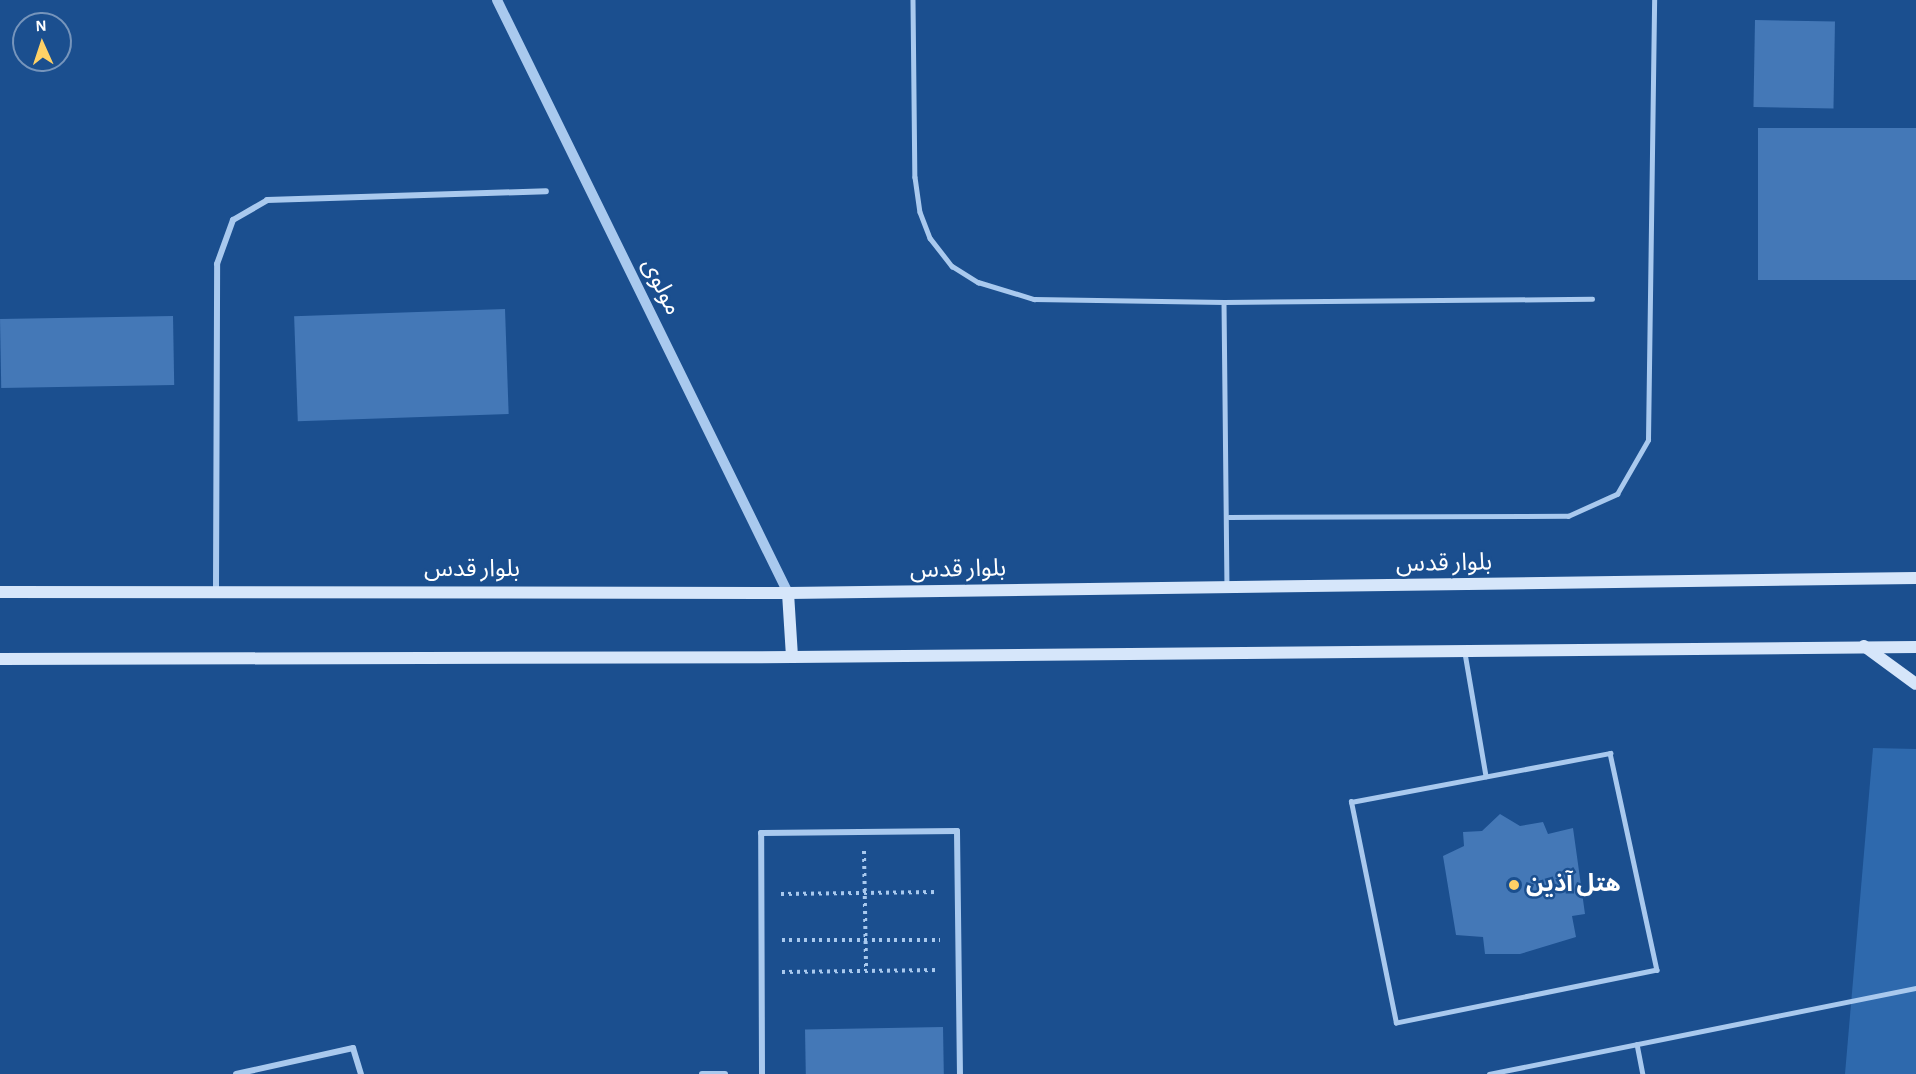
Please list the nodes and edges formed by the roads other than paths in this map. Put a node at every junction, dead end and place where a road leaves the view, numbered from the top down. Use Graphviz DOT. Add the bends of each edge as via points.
graph roads {
  1 [pos="497,0"];
  2 [pos="913,0"];
  3 [pos="1654,0"];
  4 [pos="546,191"];
  5 [pos="1592,299"];
  6 [pos="1224,302"];
  7 [pos="1229,518"];
  8 [pos="1916,578"];
  9 [pos="1227,589"];
  10 [pos="216,590"];
  11 [pos="0,591"];
  12 [pos="788,593"];
  13 [pos="1864,646"];
  14 [pos="1916,647"];
  15 [pos="1464,650"];
  16 [pos="792,657"];
  17 [pos="0,659"];
  18 [pos="1916,684"];
  19 [pos="1486,776"];
  20 [pos="1916,988"];
  21 [pos="1637,1044"];
  22 [pos="236,1074"];
  23 [pos="361,1074"];
  24 [pos="702,1074"];
  25 [pos="725,1074"];
  26 [pos="762,1074"];
  27 [pos="960,1074"];
  28 [pos="1489,1074"];
  29 [pos="1643,1074"];
  1 -- 12 [label="street, مولوی"];
  2 -- 6 [label="lane" via="915,177 920,212 930,238 952,266 978,282 1034,299"];
  3 -- 7 [label="lane" via="1648,440 1617,494 1568,516"];
  4 -- 10 [label="street" via="267,200 233,220 217,264"];
  5 -- 6 [label="lane"];
  6 -- 7 [label="lane"];
  7 -- 9 [label="lane"];
  8 -- 9 [label="main road, بلوار قدس"];
  9 -- 12 [label="main road, بلوار قدس"];
  10 -- 11 [label="main road, بلوار قدس"];
  10 -- 12 [label="main road, بلوار قدس"];
  12 -- 16 [label="main road"];
  13 -- 14 [label="main road"];
  13 -- 15 [label="main road"];
  13 -- 18 [label="main road"];
  15 -- 16 [label="main road"];
  15 -- 19 [label="lane"];
  16 -- 17 [label="main road"];
  19 -- 19 [label="lane" via="1610,753 1657,970 1396,1023 1351,802"];
  20 -- 21 [label="lane"];
  21 -- 28 [label="lane"];
  21 -- 29 [label="lane"];
  22 -- 23 [label="street" via="353,1048"];
  24 -- 25 [label="street"];
  26 -- 27 [label="street" via="761,833 957,831"];
}
